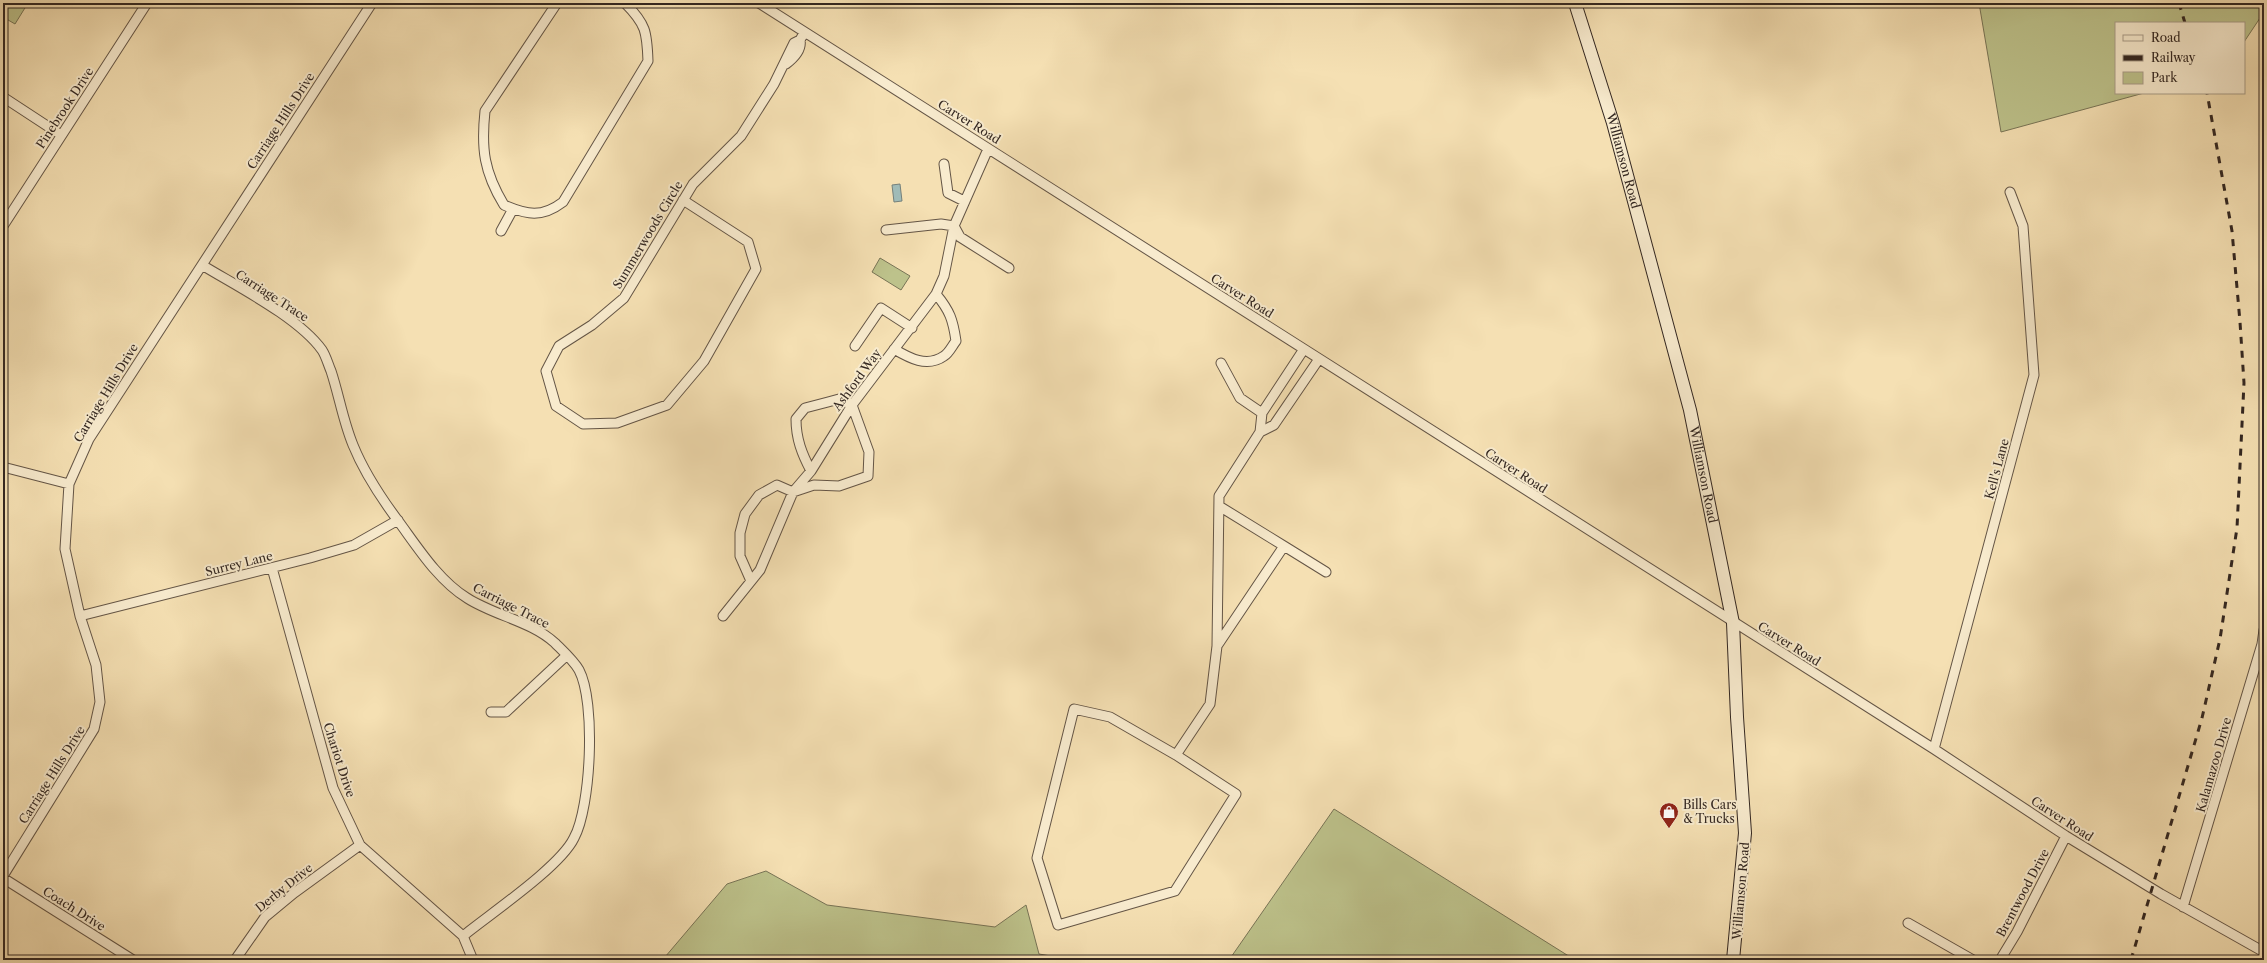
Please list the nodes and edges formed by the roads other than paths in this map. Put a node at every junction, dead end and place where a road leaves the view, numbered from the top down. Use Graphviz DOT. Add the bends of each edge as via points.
graph roads {
  1 [pos="147,3"];
  2 [pos="372,3"];
  3 [pos="557,3"];
  4 [pos="625,3"];
  5 [pos="758,3"];
  6 [pos="1575,3"];
  7 [pos="802,36"];
  8 [pos="3,97"];
  9 [pos="61,135"];
  10 [pos="988,149"];
  11 [pos="944,164"];
  12 [pos="2010,192"];
  13 [pos="683,200"];
  14 [pos="964,201"];
  15 [pos="513,209"];
  16 [pos="3,226"];
  17 [pos="954,226"];
  18 [pos="501,230"];
  19 [pos="886,230"];
  20 [pos="202,265"];
  21 [pos="1008,268"];
  22 [pos="936,294"];
  23 [pos="912,328"];
  24 [pos="855,346"];
  25 [pos="894,349"];
  26 [pos="1304,349"];
  27 [pos="1319,360"];
  28 [pos="1221,363"];
  29 [pos="852,405"];
  30 [pos="1262,413"];
  31 [pos="1260,432"];
  32 [pos="3,467"];
  33 [pos="811,471"];
  34 [pos="69,484"];
  35 [pos="793,492"];
  36 [pos="1219,506"];
  37 [pos="398,520"];
  38 [pos="1284,546"];
  39 [pos="272,568"];
  40 [pos="1326,572"];
  41 [pos="751,581"];
  42 [pos="80,616"];
  43 [pos="723,616"];
  44 [pos="1733,624"];
  45 [pos="2264,630"];
  46 [pos="1217,646"];
  47 [pos="566,656"];
  48 [pos="491,712"];
  49 [pos="1934,750"];
  50 [pos="1176,755"];
  51 [pos="2066,836"];
  52 [pos="360,845"];
  53 [pos="3,877"];
  54 [pos="2183,907"];
  55 [pos="1908,923"];
  56 [pos="463,936"];
  57 [pos="2264,952"];
  58 [pos="133,960"];
  59 [pos="235,960"];
  60 [pos="473,960"];
  61 [pos="1733,960"];
  62 [pos="1973,960"];
  63 [pos="2000,960"];
  1 -- 9 [label="street, Pinebrook Drive"];
  2 -- 20 [label="street, Carriage Hills Drive"];
  3 -- 15 [label="street" via="485,111 484,160 496,191 504,204"];
  4 -- 15 [label="street" via="640,18 647,40 648,61 563,202 539,215"];
  5 -- 7 [label="street, Carver Road"];
  6 -- 44 [label="main road, Williamson Road" via="1613,122 1690,410"];
  7 -- 10 [label="street, Carver Road"];
  7 -- 13 [label="street, Summerwoods Circle" via="794,43 787,55 786,64 740,136 693,184"];
  8 -- 9 [label="street"];
  9 -- 16 [label="street, Pinebrook Drive"];
  10 -- 14 [label="street, Ashford Way"];
  10 -- 26 [label="street, Carver Road"];
  11 -- 14 [label="street" via="948,193"];
  12 -- 49 [label="street, Kell's Lane" via="2023,226 2034,375"];
  13 -- 13 [label="street, Summerwoods Circle" via="624,298 592,325 558,346 546,371 556,406 583,424 617,423 667,405 704,361 756,268 748,242"];
  14 -- 17 [label="street, Ashford Way"];
  15 -- 18 [label="street"];
  17 -- 19 [label="street" via="941,224"];
  17 -- 21 [label="street" via="960,237"];
  17 -- 22 [label="street, Ashford Way" via="944,276"];
  20 -- 34 [label="street, Carriage Hills Drive" via="89,439"];
  20 -- 37 [label="street, Carriage Trace" via="285,317 311,337 324,353 352,444 369,476"];
  22 -- 23 [label="street, Ashford Way"];
  22 -- 25 [label="street" via="948,308 954,324 956,341 944,356 926,362 911,359"];
  23 -- 24 [label="street" via="880,308"];
  23 -- 25 [label="street, Ashford Way"];
  25 -- 29 [label="street, Ashford Way"];
  26 -- 27 [label="street, Carver Road"];
  26 -- 30 [label="street"];
  27 -- 31 [label="street" via="1274,425"];
  27 -- 44 [label="street, Carver Road"];
  28 -- 30 [label="street" via="1240,398"];
  29 -- 33 [label="street, Ashford Way"];
  29 -- 33 [label="street" via="840,400 828,402 805,408 796,419 800,452"];
  29 -- 35 [label="street" via="869,452 868,476 840,486 814,485"];
  30 -- 31 [label="street"];
  31 -- 36 [label="street" via="1219,496"];
  32 -- 34 [label="street"];
  33 -- 35 [label="street, Ashford Way"];
  34 -- 42 [label="street, Carriage Hills Drive" via="65,549"];
  35 -- 41 [label="street, Ashford Way" via="760,570"];
  35 -- 41 [label="street" via="777,486 759,495 745,514 740,533 740,556"];
  36 -- 38 [label="street"];
  36 -- 46 [label="street"];
  37 -- 39 [label="street, Surrey Lane" via="354,545"];
  37 -- 47 [label="street, Carriage Trace" via="449,586 481,606 542,633"];
  38 -- 40 [label="street"];
  38 -- 46 [label="street"];
  39 -- 42 [label="street, Surrey Lane"];
  39 -- 52 [label="street, Chariot Drive" via="333,788"];
  41 -- 43 [label="street, Ashford Way"];
  42 -- 53 [label="street, Carriage Hills Drive" via="96,664 100,702 94,729"];
  44 -- 49 [label="street, Carver Road"];
  44 -- 61 [label="main road, Williamson Road" via="1736,717 1746,832"];
  45 -- 54 [label="street, Kalamazoo Drive" via="2262,644"];
  46 -- 50 [label="street" via="1210,704"];
  47 -- 48 [label="street" via="506,712"];
  47 -- 56 [label="street, Carriage Trace" via="578,669 589,708 589,750 582,818 574,839 556,861"];
  49 -- 51 [label="street, Carver Road"];
  50 -- 50 [label="street" via="1236,794 1175,891 1058,925 1037,858 1074,709 1110,717"];
  51 -- 54 [label="street, Carver Road"];
  51 -- 63 [label="street, Brentwood Drive"];
  52 -- 56 [label="street, Chariot Drive"];
  52 -- 59 [label="street, Derby Drive" via="265,917"];
  53 -- 58 [label="street, Coach Drive"];
  54 -- 57 [label="street, Carver Road"];
  55 -- 62 [label="street"];
  56 -- 60 [label="street, Chariot Drive"];
}
